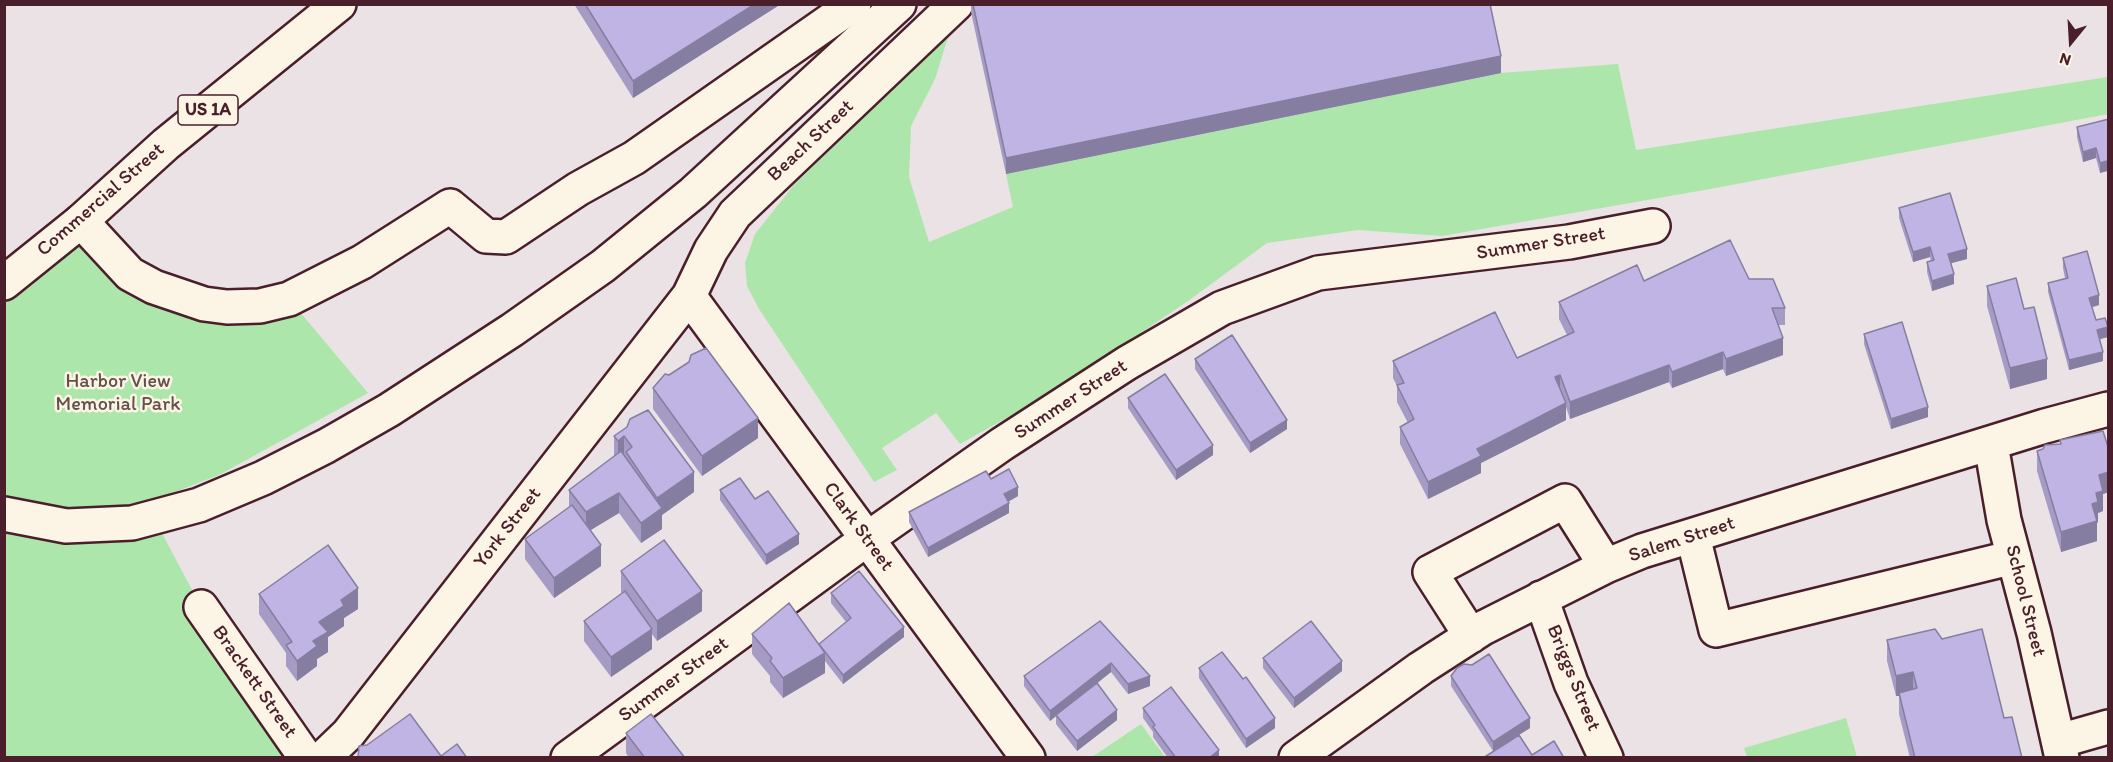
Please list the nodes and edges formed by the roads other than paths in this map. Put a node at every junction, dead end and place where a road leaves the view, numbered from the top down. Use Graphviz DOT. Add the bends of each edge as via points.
graph roads {
  1 [pos="339,4"];
  2 [pos="854,4"];
  3 [pos="899,4"];
  4 [pos="956,4"];
  5 [pos="81,221"];
  6 [pos="1653,226"];
  7 [pos="4,283"];
  8 [pos="689,296"];
  9 [pos="2109,409"];
  10 [pos="1991,444"];
  11 [pos="4,514"];
  12 [pos="1693,536"];
  13 [pos="867,539"];
  14 [pos="2014,557"];
  15 [pos="1606,567"];
  16 [pos="1541,598"];
  17 [pos="201,607"];
  18 [pos="1471,636"];
  19 [pos="2109,727"];
  20 [pos="2060,749"];
  21 [pos="306,758"];
  22 [pos="323,758"];
  23 [pos="568,758"];
  24 [pos="1028,758"];
  25 [pos="1296,758"];
  26 [pos="1606,758"];
  1 -- 5 [label="street, Commercial Street / US 1A" via="166,144"];
  2 -- 5 [label="street" via="634,158 578,189 506,237 486,236 450,206 362,262 289,299 260,306 227,307 204,304 153,286 130,274"];
  3 -- 11 [label="street" via="693,193 603,266 389,410 263,478 199,505 132,523 99,526 66,526"];
  4 -- 8 [label="street, Beach Street" via="735,213 711,250"];
  5 -- 7 [label="street, Commercial Street / US 1A"];
  6 -- 13 [label="street, Summer Street" via="1569,242 1318,273 1222,308 1127,363 1002,444"];
  8 -- 13 [label="street, Clark Street"];
  8 -- 22 [label="street, York Street" via="348,734"];
  9 -- 10 [label="street, Salem Street"];
  10 -- 12 [label="street, Salem Street"];
  10 -- 14 [label="street, School Street"];
  12 -- 14 [label="street" via="1716,630"];
  12 -- 15 [label="street, Salem Street"];
  13 -- 23 [label="street, Summer Street"];
  13 -- 24 [label="street, Clark Street"];
  14 -- 20 [label="street, School Street"];
  15 -- 16 [label="street, Salem Street"];
  15 -- 18 [label="street" via="1565,501 1430,572"];
  16 -- 18 [label="street, Salem Street"];
  16 -- 26 [label="street, Briggs Street" via="1571,683"];
  17 -- 21 [label="street, Brackett Street"];
  18 -- 25 [label="street, Salem Street"];
  19 -- 20 [label="street"];
}
